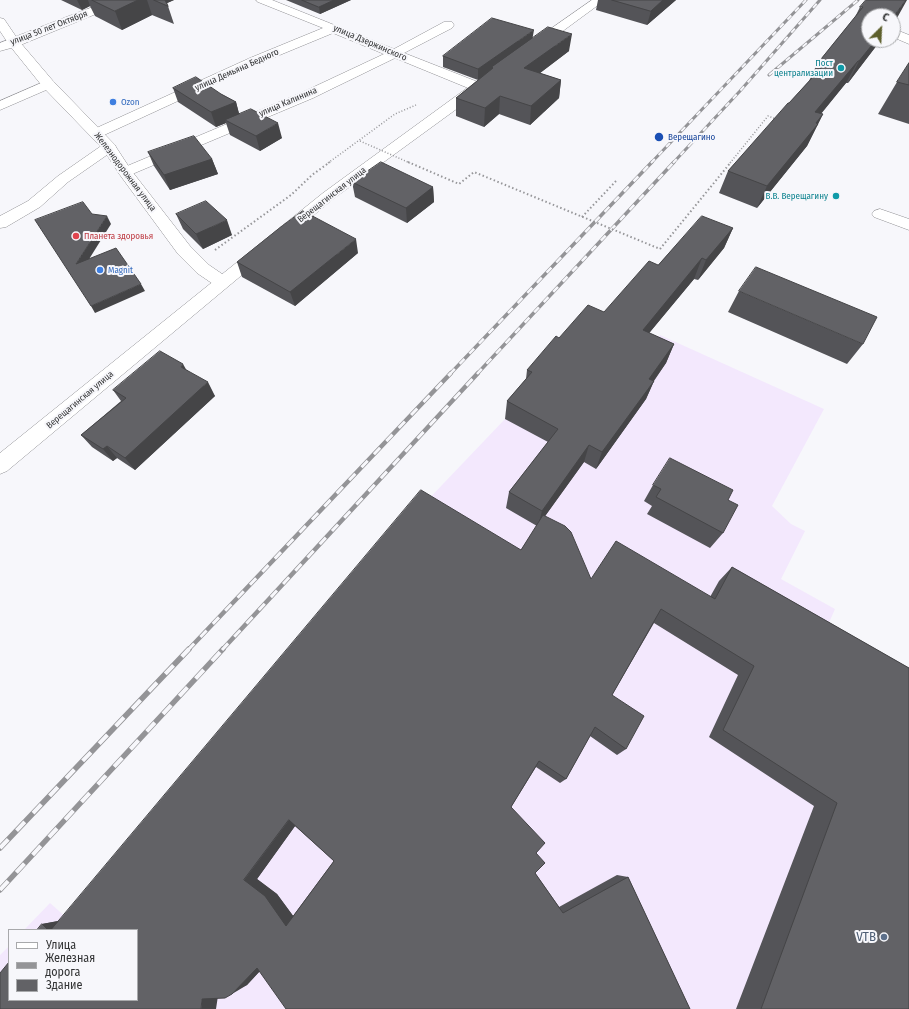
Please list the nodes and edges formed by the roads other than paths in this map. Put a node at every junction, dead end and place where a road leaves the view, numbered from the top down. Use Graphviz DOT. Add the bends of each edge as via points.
graph roads {
  1 [pos="121,0"];
  2 [pos="262,0"];
  3 [pos="599,0"];
  4 [pos="0,22"];
  5 [pos="448,25"];
  6 [pos="334,28"];
  7 [pos="7,45"];
  8 [pos="393,54"];
  9 [pos="522,55"];
  10 [pos="484,83"];
  11 [pos="48,84"];
  12 [pos="0,106"];
  13 [pos="97,133"];
  14 [pos="109,147"];
  15 [pos="125,172"];
  16 [pos="880,214"];
  17 [pos="0,223"];
  18 [pos="909,225"];
  19 [pos="222,282"];
  20 [pos="0,465"];
  1 -- 7 [label="street, улица 50 лет Октября"];
  2 -- 6 [label="street, улица Дзержинского"];
  3 -- 9 [label="street"];
  4 -- 7 [label="street, Железнодорожная улица"];
  5 -- 8 [label="street, улица Калинина"];
  6 -- 8 [label="street, улица Дзержинского"];
  6 -- 13 [label="street, улица Демьяна Бедного" via="254,61"];
  7 -- 11 [label="street, Железнодорожная улица"];
  8 -- 10 [label="street, улица Дзержинского"];
  8 -- 15 [label="street, улица Калинина" via="308,95"];
  10 -- 19 [label="street, Верещагинская улица" via="328,196"];
  11 -- 12 [label="street"];
  11 -- 13 [label="street, Железнодорожная улица"];
  13 -- 14 [label="street, Железнодорожная улица"];
  14 -- 15 [label="street, Железнодорожная улица"];
  14 -- 17 [label="street" via="34,204"];
  15 -- 19 [label="street, Железнодорожная улица" via="184,250 203,270"];
  16 -- 18 [label="street"];
  19 -- 20 [label="street, Верещагинская улица"];
}
